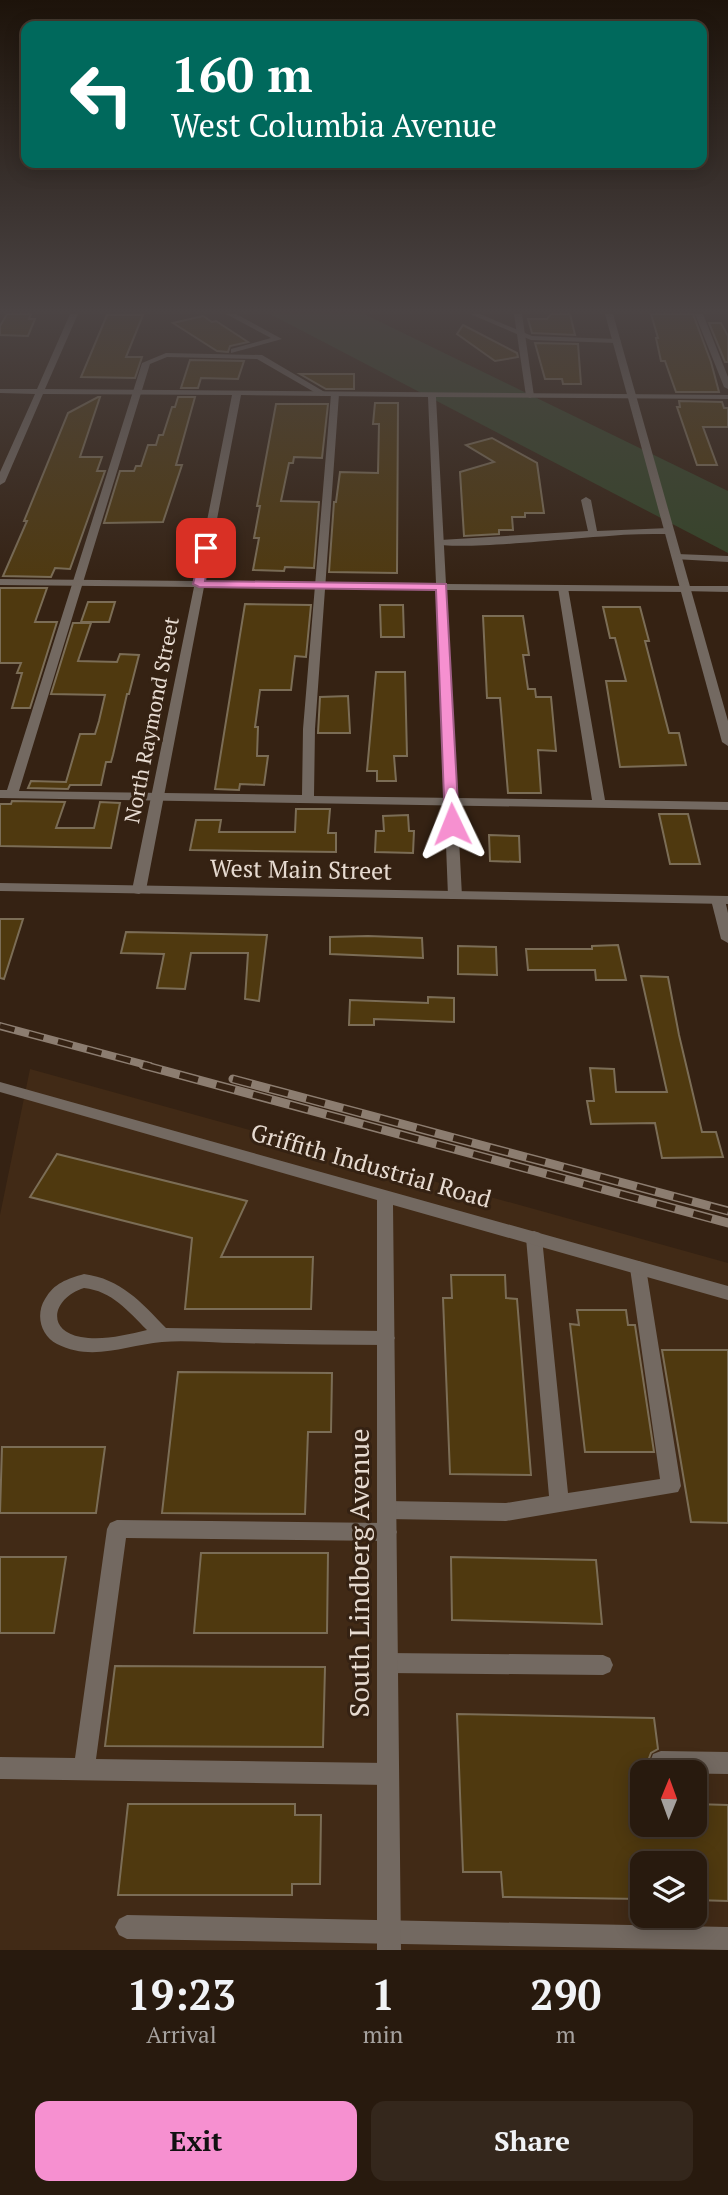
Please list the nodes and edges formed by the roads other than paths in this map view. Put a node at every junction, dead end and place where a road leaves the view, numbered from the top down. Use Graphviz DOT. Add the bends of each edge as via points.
graph roads {
  1 [pos="34,405"];
  2 [pos="133,405"];
  3 [pos="235,405"];
  4 [pos="329,405"];
  5 [pos="433,405"];
  6 [pos="634,405"];
  7 [pos="0,482"];
  8 [pos="586,500"];
  9 [pos="669,531"];
  10 [pos="593,534"];
  11 [pos="440,543"];
  12 [pos="677,557"];
  13 [pos="728,559"];
  14 [pos="0,582"];
  15 [pos="78,583"];
  16 [pos="199,584"];
  17 [pos="320,585"];
  18 [pos="442,587"];
  19 [pos="564,588"];
  20 [pos="685,589"];
  21 [pos="728,589"];
  22 [pos="728,742"];
  23 [pos="6,794"];
  24 [pos="157,796"];
  25 [pos="308,799"];
  26 [pos="451,801"];
  27 [pos="598,804"];
  28 [pos="728,806"];
  29 [pos="0,887"];
  30 [pos="139,890"];
  31 [pos="455,896"];
  32 [pos="723,900"];
  33 [pos="728,939"];
  34 [pos="0,1087"];
  35 [pos="385,1195"];
  36 [pos="534,1238"];
  37 [pos="638,1268"];
  38 [pos="728,1293"];
  39 [pos="162,1335"];
  40 [pos="386,1338"];
  41 [pos="559,1504"];
  42 [pos="387,1510"];
  43 [pos="387,1532"];
  44 [pos="388,1663"];
  45 [pos="603,1665"];
  46 [pos="707,1763"];
  47 [pos="728,1763"];
  48 [pos="0,1768"];
  49 [pos="83,1769"];
  50 [pos="388,1774"];
  51 [pos="127,1927"];
  52 [pos="728,1939"];
  53 [pos="389,1941"];
  1 -- 7 [label="street"];
  2 -- 15 [label="street"];
  3 -- 16 [label="street, North Raymond Street"];
  4 -- 17 [label="street"];
  5 -- 11 [label="street"];
  6 -- 9 [label="street"];
  8 -- 10 [label="street"];
  9 -- 10 [label="street"];
  9 -- 12 [label="street"];
  10 -- 11 [label="street"];
  11 -- 18 [label="street"];
  12 -- 13 [label="street"];
  12 -- 20 [label="street"];
  14 -- 15 [label="street"];
  15 -- 16 [label="street"];
  15 -- 23 [label="street"];
  16 -- 17 [label="street"];
  16 -- 24 [label="street, North Raymond Street"];
  17 -- 18 [label="street"];
  17 -- 25 [label="street"];
  18 -- 19 [label="street"];
  18 -- 26 [label="street"];
  19 -- 20 [label="street"];
  19 -- 27 [label="street"];
  20 -- 21 [label="street"];
  20 -- 22 [label="street"];
  23 -- 24 [label="street"];
  24 -- 25 [label="street"];
  24 -- 30 [label="street, North Raymond Street"];
  25 -- 26 [label="street"];
  26 -- 27 [label="street"];
  26 -- 31 [label="street"];
  27 -- 28 [label="street"];
  29 -- 30 [label="street, West Main Street"];
  30 -- 31 [label="street, West Main Street"];
  31 -- 32 [label="street, West Main Street"];
  32 -- 33 [label="street"];
  34 -- 35 [label="street, Griffith Industrial Road"];
  35 -- 36 [label="street, Griffith Industrial Road"];
  35 -- 40 [label="street, South Lindberg Avenue"];
  36 -- 37 [label="street, Griffith Industrial Road"];
  36 -- 41 [label="street"];
  37 -- 38 [label="street, Griffith Industrial Road"];
  37 -- 41 [label="street" via="671,1486"];
  39 -- 39 [label="street" via="127,1301 97,1282 62,1290 46,1316 58,1335 80,1344"];
  39 -- 40 [label="street"];
  40 -- 42 [label="street, South Lindberg Avenue"];
  41 -- 42 [label="street" via="506,1512"];
  42 -- 43 [label="street, South Lindberg Avenue"];
  43 -- 44 [label="street, South Lindberg Avenue"];
  43 -- 49 [label="street" via="117,1529"];
  44 -- 45 [label="street"];
  44 -- 50 [label="street, South Lindberg Avenue"];
  46 -- 47 [label="street"];
  48 -- 49 [label="street"];
  49 -- 50 [label="street"];
  50 -- 53 [label="street, South Lindberg Avenue"];
  51 -- 53 [label="street"];
  52 -- 53 [label="street"];
}
